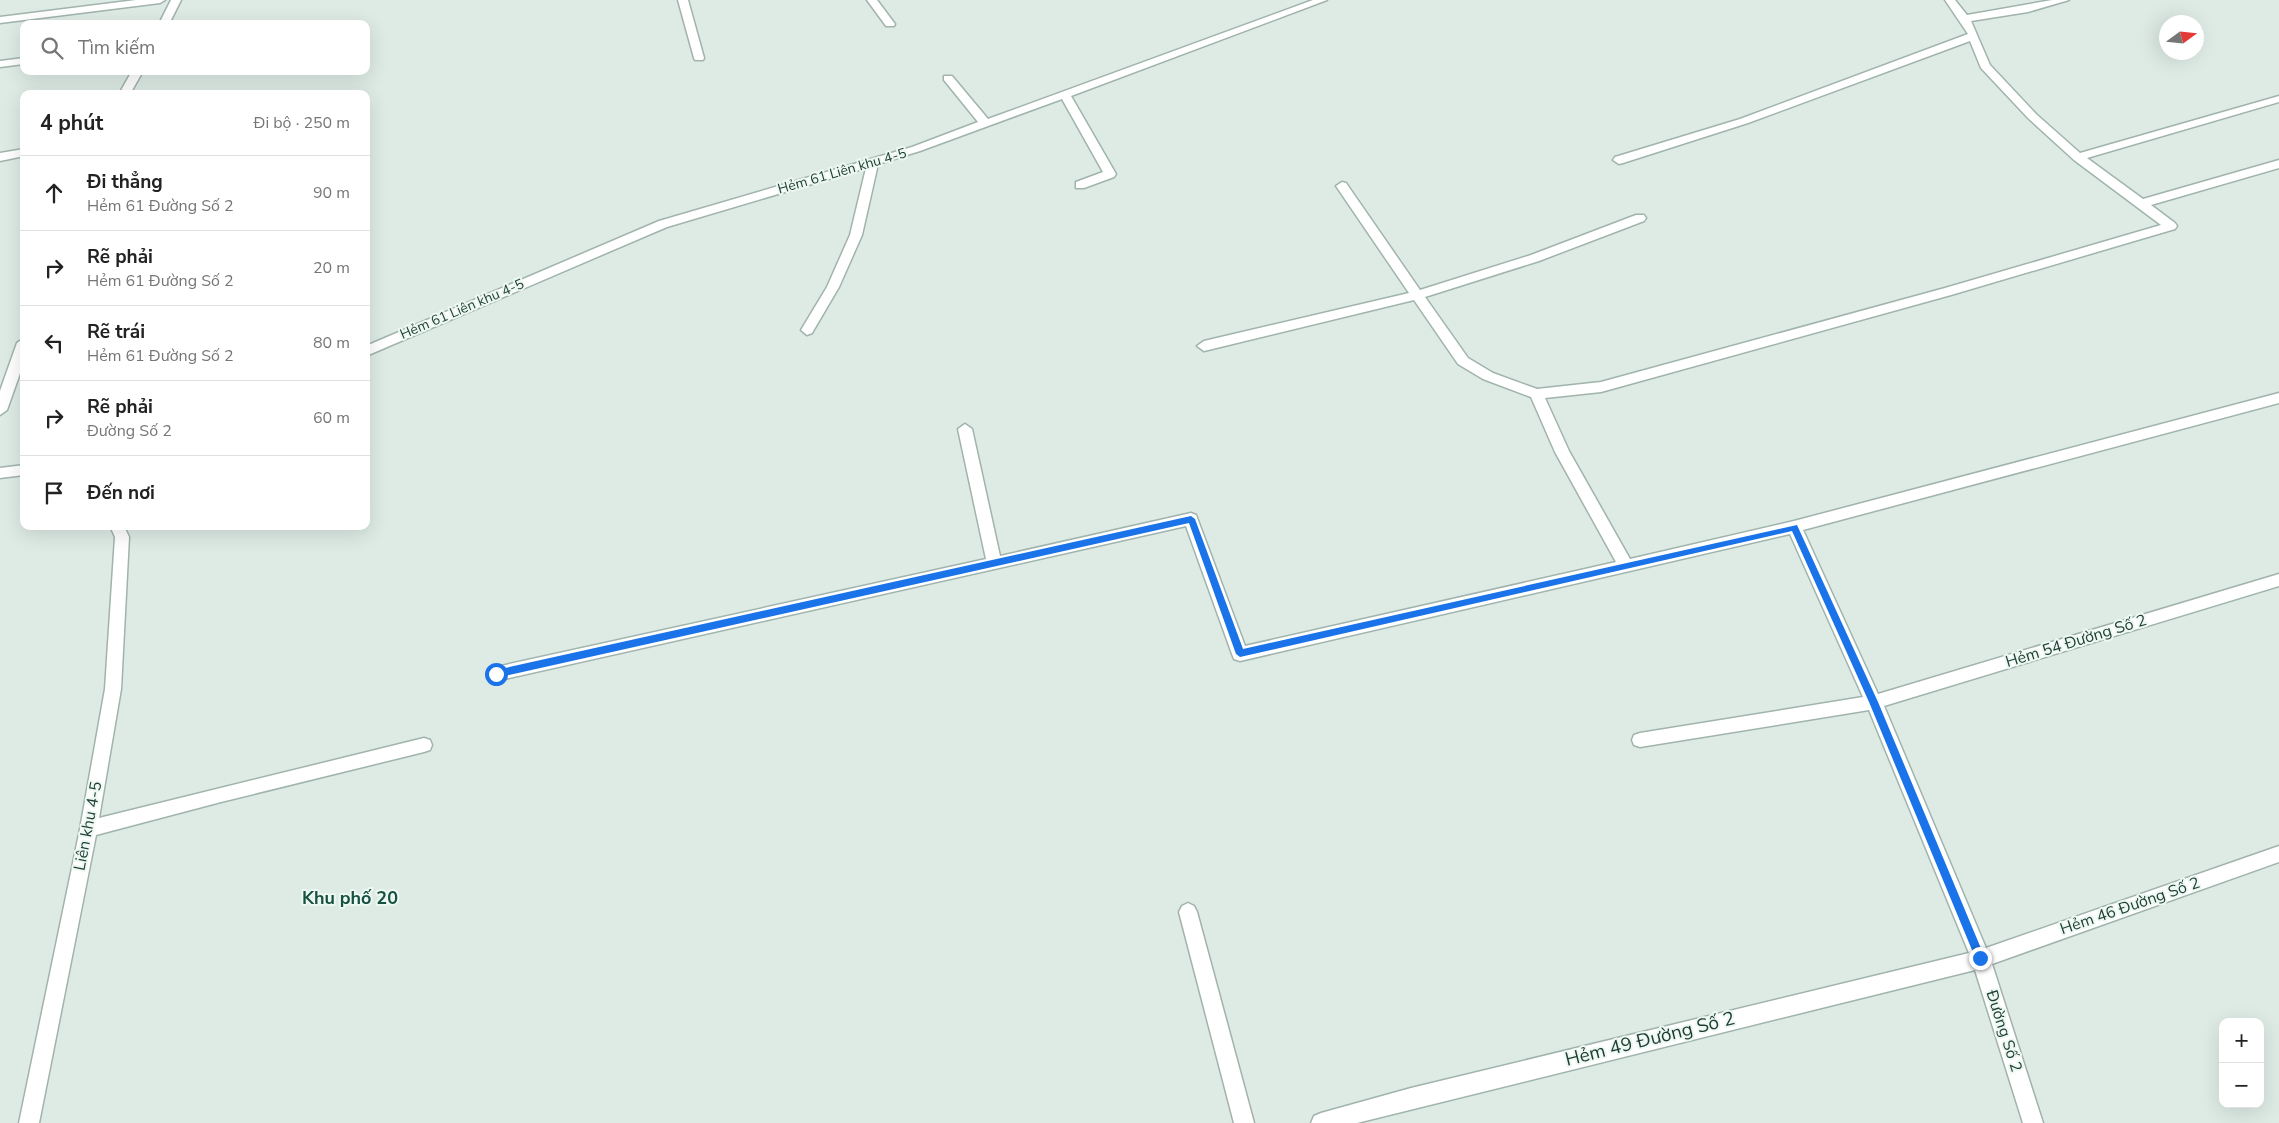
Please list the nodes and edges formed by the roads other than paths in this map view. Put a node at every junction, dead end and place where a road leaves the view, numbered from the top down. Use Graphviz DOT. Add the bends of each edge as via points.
graph roads {
  1 [pos="160,0"];
  2 [pos="176,0"];
  3 [pos="683,0"];
  4 [pos="872,0"];
  5 [pos="1322,0"];
  6 [pos="1950,0"];
  7 [pos="2064,0"];
  8 [pos="1964,19"];
  9 [pos="0,20"];
  10 [pos="166,20"];
  11 [pos="890,24"];
  12 [pos="1973,36"];
  13 [pos="699,58"];
  14 [pos="20,62"];
  15 [pos="0,64"];
  16 [pos="136,75"];
  17 [pos="948,78"];
  18 [pos="126,90"];
  19 [pos="1064,94"];
  20 [pos="2279,99"];
  21 [pos="985,124"];
  22 [pos="20,153"];
  23 [pos="0,157"];
  24 [pos="2078,157"];
  25 [pos="1619,160"];
  26 [pos="873,161"];
  27 [pos="2279,164"];
  28 [pos="1080,185"];
  29 [pos="1342,186"];
  30 [pos="2141,204"];
  31 [pos="1640,218"];
  32 [pos="1416,295"];
  33 [pos="808,330"];
  34 [pos="1204,346"];
  35 [pos="370,348"];
  36 [pos="20,354"];
  37 [pos="1536,394"];
  38 [pos="2279,398"];
  39 [pos="0,410"];
  40 [pos="965,429"];
  41 [pos="20,470"];
  42 [pos="0,473"];
  43 [pos="1794,527"];
  44 [pos="119,530"];
  45 [pos="994,563"];
  46 [pos="1626,566"];
  47 [pos="2279,580"];
  48 [pos="496,674"];
  49 [pos="1874,702"];
  50 [pos="1640,740"];
  51 [pos="424,745"];
  52 [pos="89,829"];
  53 [pos="2279,854"];
  54 [pos="1188,912"];
  55 [pos="1980,958"];
  56 [pos="29,1123"];
  57 [pos="1244,1123"];
  58 [pos="1321,1123"];
  59 [pos="2032,1123"];
  1 -- 9 [label="street"];
  2 -- 10 [label="street"];
  3 -- 13 [label="street"];
  4 -- 11 [label="street"];
  5 -- 19 [label="street, Hẻm 61 Liên khu 4-5"];
  6 -- 8 [label="street"];
  7 -- 8 [label="street"];
  8 -- 12 [label="street"];
  12 -- 24 [label="street" via="1985,66 2032,116"];
  12 -- 25 [label="street" via="1744,122"];
  14 -- 15 [label="street"];
  16 -- 18 [label="street"];
  17 -- 21 [label="street"];
  19 -- 21 [label="street, Hẻm 61 Liên khu 4-5"];
  19 -- 28 [label="street" via="1110,174"];
  20 -- 24 [label="street"];
  21 -- 26 [label="street, Hẻm 61 Liên khu 4-5"];
  22 -- 23 [label="street"];
  24 -- 30 [label="street"];
  26 -- 33 [label="street" via="856,235 833,287"];
  26 -- 35 [label="street, Hẻm 61 Liên khu 4-5" via="663,224"];
  27 -- 30 [label="street"];
  29 -- 32 [label="street"];
  30 -- 37 [label="street" via="2171,226 1947,292 1601,387"];
  31 -- 32 [label="street" via="1535,258"];
  32 -- 34 [label="street"];
  32 -- 37 [label="street" via="1463,361 1488,376"];
  36 -- 39 [label="street"];
  37 -- 46 [label="street" via="1562,452"];
  38 -- 43 [label="street"];
  40 -- 45 [label="street"];
  41 -- 42 [label="street"];
  43 -- 46 [label="street"];
  43 -- 49 [label="street, Đường Số 2"];
  44 -- 52 [label="street, Liên khu 4-5" via="122,537 113,689"];
  45 -- 46 [label="street" via="1191,519 1240,654"];
  45 -- 48 [label="street"];
  47 -- 49 [label="street, Hẻm 54 Đường Số 2"];
  49 -- 50 [label="street, Hẻm 54 Đường Số 2"];
  49 -- 55 [label="street, Đường Số 2"];
  51 -- 52 [label="street"];
  52 -- 56 [label="street, Liên khu 4-5"];
  53 -- 55 [label="street, Hẻm 46 Đường Số 2"];
  54 -- 57 [label="street"];
  55 -- 58 [label="street, Hẻm 49 Đường Số 2"];
  55 -- 59 [label="street, Đường Số 2"];
}
